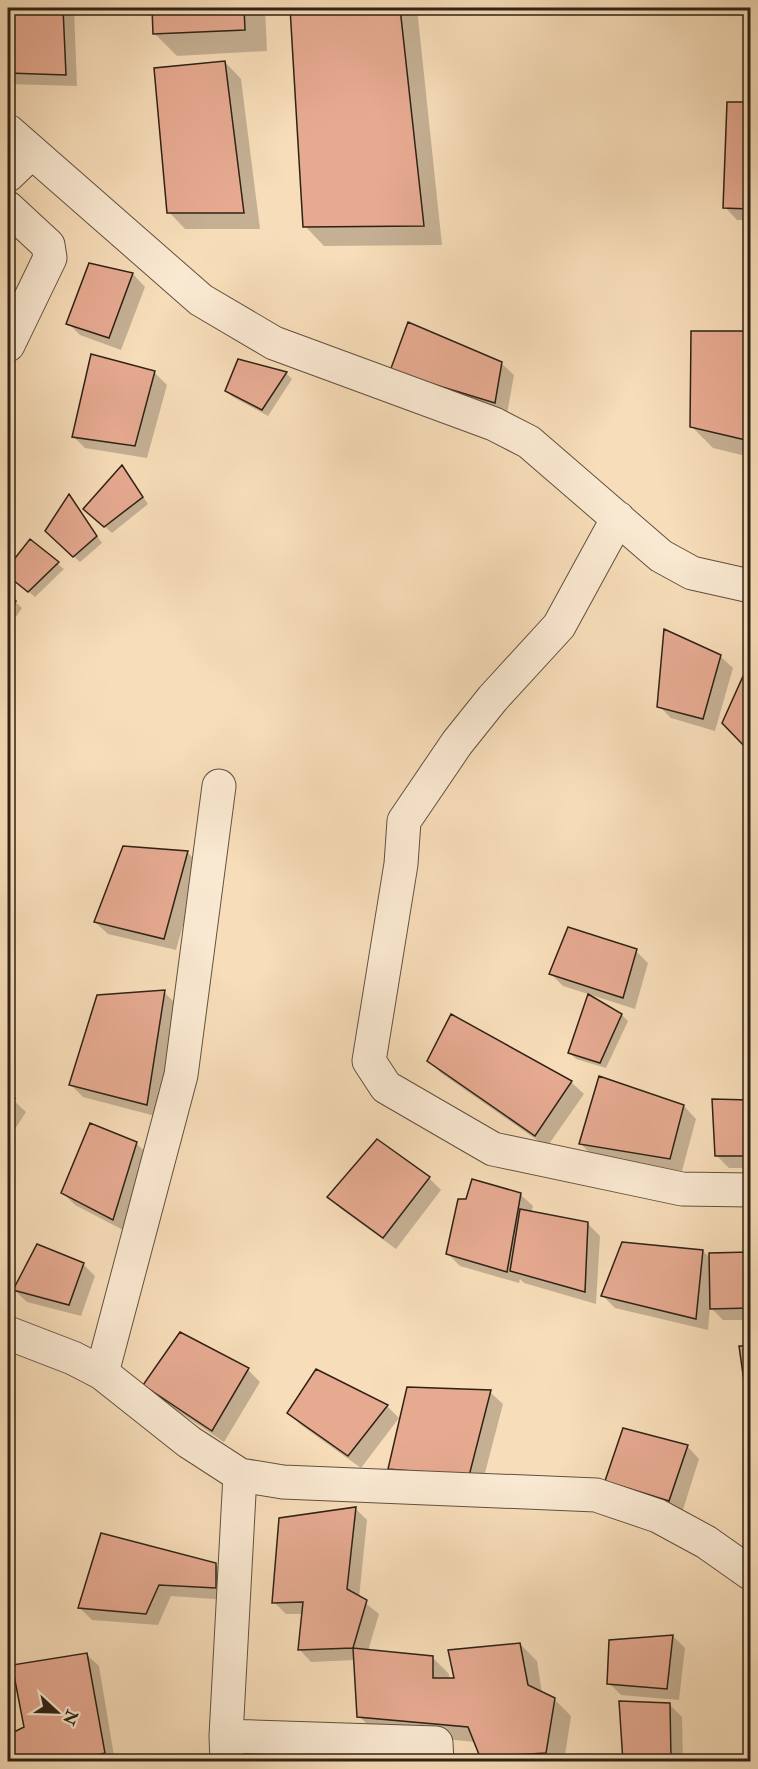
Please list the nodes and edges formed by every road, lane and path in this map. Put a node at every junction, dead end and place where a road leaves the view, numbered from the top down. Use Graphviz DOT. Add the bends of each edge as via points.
graph roads {
  1 [pos="8,131"];
  2 [pos="19,164"];
  3 [pos="8,208"];
  4 [pos="8,345"];
  5 [pos="618,518"];
  6 [pos="750,586"];
  7 [pos="219,786"];
  8 [pos="750,1190"];
  9 [pos="8,1333"];
  10 [pos="102,1373"];
  11 [pos="240,1475"];
  12 [pos="750,1573"];
  13 [pos="227,1749"];
  14 [pos="437,1761"];
  1 -- 2 [label="street"];
  2 -- 5 [label="street" via="201,300 274,343 494,424 529,442"];
  3 -- 4 [label="street" via="48,245 50,258"];
  5 -- 6 [label="street" via="661,556 692,573"];
  5 -- 8 [label="street" via="559,626 457,743 404,820 401,864 369,1061 386,1087 493,1149 682,1190"];
  7 -- 10 [label="street" via="181,1075"];
  9 -- 10 [label="street"];
  10 -- 11 [label="street" via="189,1442"];
  11 -- 12 [label="street" via="283,1482 596,1495 658,1516 706,1542"];
  11 -- 13 [label="street"];
  13 -- 14 [label="street" via="436,1743"];
}
